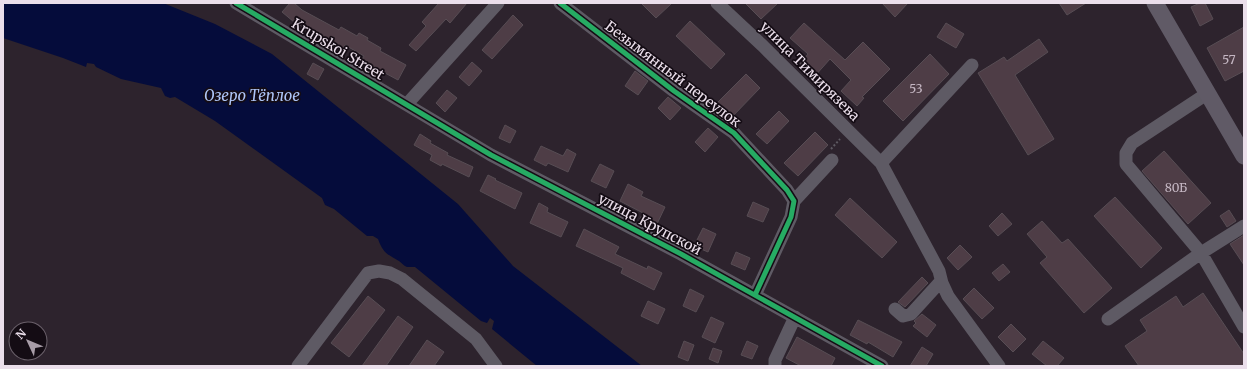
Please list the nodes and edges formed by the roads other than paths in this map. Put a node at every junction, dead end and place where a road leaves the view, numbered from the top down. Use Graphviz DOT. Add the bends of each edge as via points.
graph roads {
  1 [pos="236,3"];
  2 [pos="498,3"];
  3 [pos="560,3"];
  4 [pos="717,3"];
  5 [pos="1155,3"];
  6 [pos="972,65"];
  7 [pos="1208,93"];
  8 [pos="407,104"];
  9 [pos="1244,156"];
  10 [pos="832,160"];
  11 [pos="881,163"];
  12 [pos="794,201"];
  13 [pos="1244,226"];
  14 [pos="1201,253"];
  15 [pos="941,281"];
  16 [pos="755,295"];
  17 [pos="895,309"];
  18 [pos="795,318"];
  19 [pos="1108,319"];
  20 [pos="1244,327"];
  21 [pos="298,366"];
  22 [pos="496,366"];
  23 [pos="775,366"];
  24 [pos="882,366"];
  25 [pos="999,366"];
  1 -- 8 [label="street, Krupskoi Street"];
  2 -- 8 [label="street"];
  3 -- 12 [label="street, Безымянный переулок" via="674,91 734,133 787,190"];
  4 -- 11 [label="street, улица Тимирязева"];
  5 -- 7 [label="main road"];
  6 -- 11 [label="street"];
  7 -- 9 [label="main road"];
  7 -- 14 [label="street" via="1132,143 1126,153 1126,164"];
  8 -- 16 [label="street, улица Крупской" via="491,155"];
  10 -- 12 [label="street"];
  11 -- 15 [label="street, улица Тимирязева" via="939,271"];
  12 -- 16 [label="street" via="790,217"];
  13 -- 14 [label="street"];
  14 -- 19 [label="street"];
  14 -- 20 [label="street"];
  15 -- 17 [label="street" via="911,314 903,316"];
  15 -- 25 [label="street, улица Тимирязева" via="948,296"];
  16 -- 18 [label="street, улица Крупской"];
  18 -- 23 [label="street" via="775,360"];
  18 -- 24 [label="street, улица Крупской"];
  21 -- 22 [label="street" via="368,273 379,271 402,279 476,339"];
}
